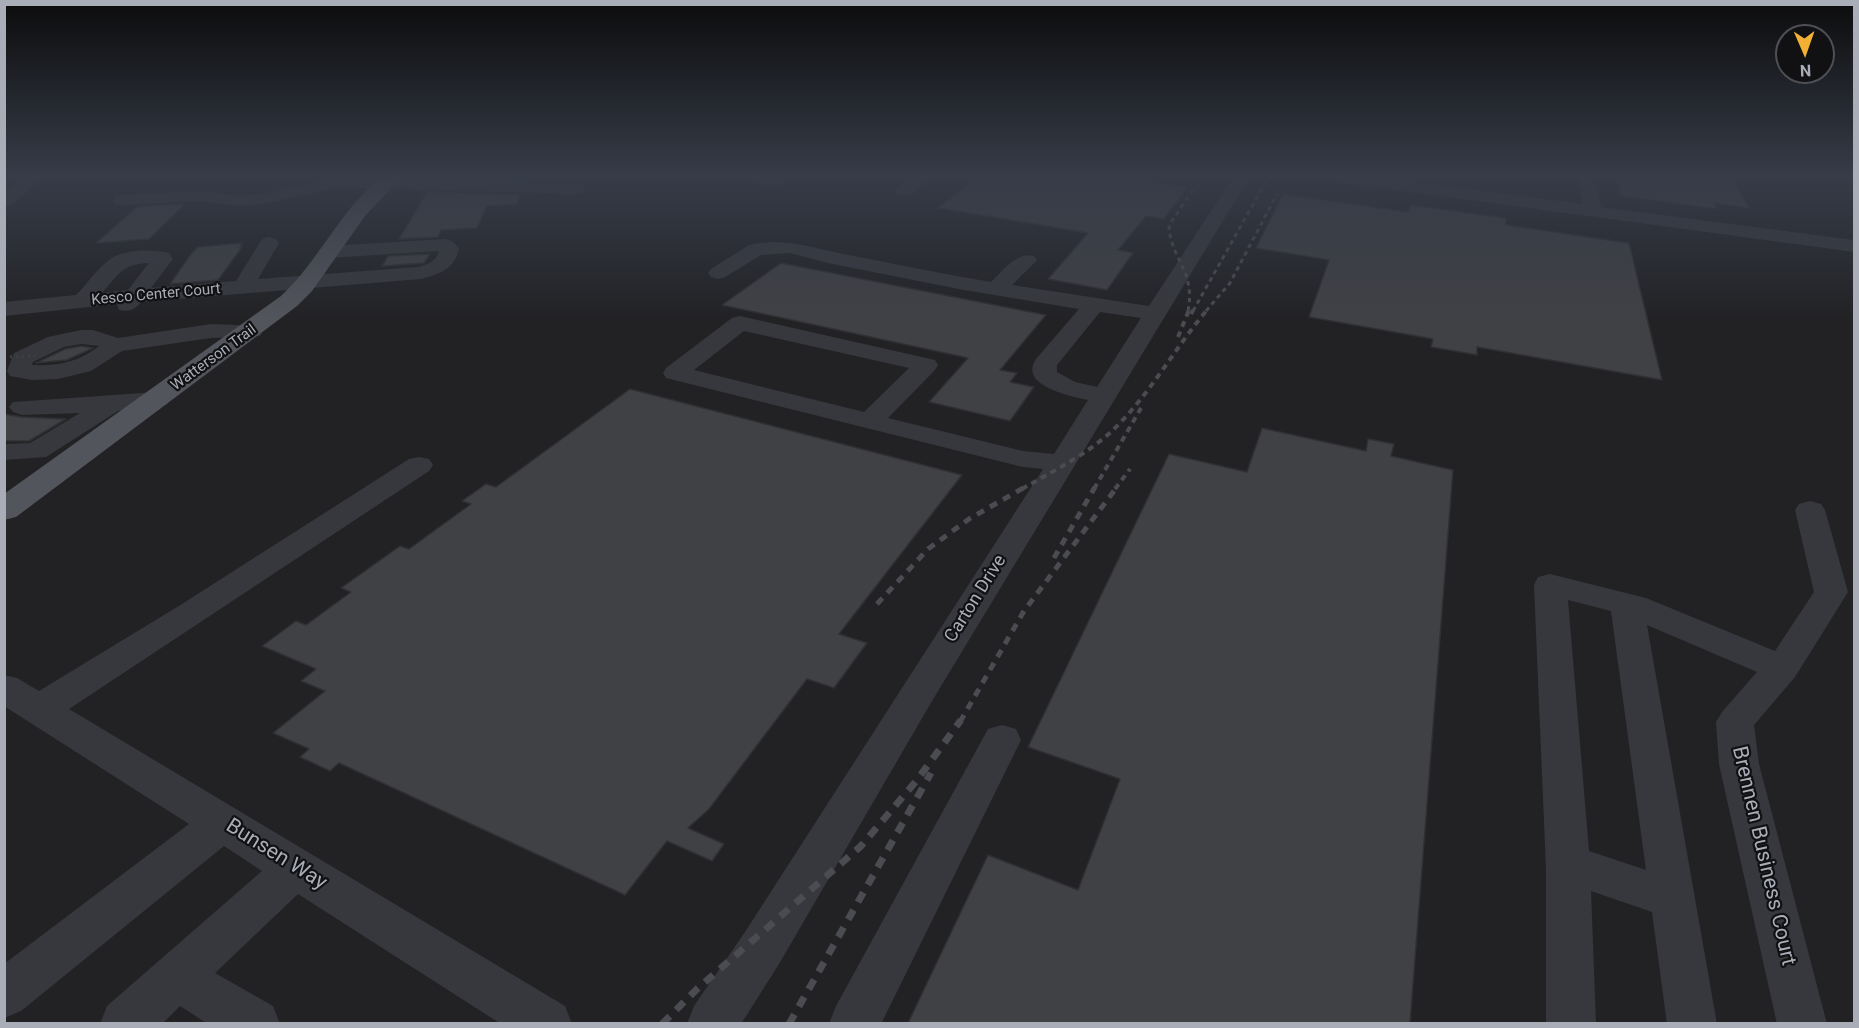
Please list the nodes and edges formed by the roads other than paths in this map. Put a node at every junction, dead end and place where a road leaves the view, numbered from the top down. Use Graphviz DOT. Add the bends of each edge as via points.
graph roads {
  1 [pos="348,224"];
  2 [pos="1212,224"];
  3 [pos="1690,224"];
  4 [pos="269,243"];
  5 [pos="1854,246"];
  6 [pos="328,252"];
  7 [pos="1027,260"];
  8 [pos="718,273"];
  9 [pos="307,282"];
  10 [pos="243,287"];
  11 [pos="4,289"];
  12 [pos="995,289"];
  13 [pos="135,296"];
  14 [pos="83,302"];
  15 [pos="47,305"];
  16 [pos="1094,305"];
  17 [pos="4,309"];
  18 [pos="1155,314"];
  19 [pos="4,326"];
  20 [pos="252,330"];
  21 [pos="115,345"];
  22 [pos="1104,396"];
  23 [pos="157,400"];
  24 [pos="112,404"];
  25 [pos="22,407"];
  26 [pos="869,422"];
  27 [pos="4,452"];
  28 [pos="1062,463"];
  29 [pos="419,465"];
  30 [pos="4,510"];
  31 [pos="1810,510"];
  32 [pos="1627,604"];
  33 [pos="1782,668"];
  34 [pos="22,698"];
  35 [pos="1002,740"];
  36 [pos="223,822"];
  37 [pos="1568,864"];
  38 [pos="296,868"];
  39 [pos="1673,899"];
  40 [pos="177,977"];
  41 [pos="4,994"];
  42 [pos="125,1023"];
  43 [pos="255,1023"];
  44 [pos="547,1023"];
  45 [pos="712,1023"];
  46 [pos="854,1023"];
  47 [pos="1570,1023"];
  48 [pos="1692,1023"];
  49 [pos="1802,1023"];
  1 -- 6 [label="main road, Watterson Trail"];
  2 -- 18 [label="street, Carton Drive"];
  3 -- 5 [label="street"];
  4 -- 10 [label="street"];
  6 -- 9 [label="main road, Watterson Trail"];
  6 -- 9 [label="street, Kesco Center Court" via="445,245 449,248 447,259 421,273"];
  7 -- 12 [label="street"];
  8 -- 12 [label="street" via="756,249 791,247 828,258"];
  9 -- 10 [label="street, Kesco Center Court"];
  9 -- 20 [label="main road, Watterson Trail"];
  10 -- 13 [label="street, Kesco Center Court"];
  11 -- 15 [label="street" via="61,285"];
  12 -- 16 [label="street"];
  13 -- 14 [label="street, Kesco Center Court"];
  13 -- 14 [label="street" via="163,260 162,256 117,263"];
  13 -- 19 [label="street" via="119,314"];
  14 -- 15 [label="street, Kesco Center Court"];
  15 -- 17 [label="street, Kesco Center Court"];
  16 -- 18 [label="street"];
  16 -- 22 [label="street" via="1045,364 1045,375 1067,388"];
  18 -- 22 [label="street, Carton Drive"];
  20 -- 21 [label="street" via="210,331"];
  20 -- 23 [label="main road, Watterson Trail"];
  22 -- 28 [label="street, Carton Drive"];
  23 -- 24 [label="street"];
  23 -- 30 [label="main road, Watterson Trail"];
  24 -- 25 [label="street"];
  24 -- 27 [label="street" via="36,451"];
  26 -- 26 [label="street" via="926,365 740,323 675,373"];
  26 -- 28 [label="street" via="1023,459"];
  28 -- 45 [label="street, Carton Drive"];
  29 -- 34 [label="street" via="194,612"];
  31 -- 33 [label="street, Brennen Business Court" via="1831,592"];
  32 -- 33 [label="street"];
  32 -- 37 [label="street" via="1550,585"];
  32 -- 39 [label="street"];
  33 -- 49 [label="street, Brennen Business Court" via="1735,722 1738,764"];
  34 -- 36 [label="street, Bunsen Way"];
  35 -- 46 [label="street"];
  36 -- 38 [label="street, Bunsen Way"];
  36 -- 41 [label="street"];
  37 -- 39 [label="street"];
  37 -- 47 [label="street"];
  38 -- 40 [label="street"];
  38 -- 44 [label="street, Bunsen Way"];
  39 -- 48 [label="street"];
  40 -- 42 [label="street"];
  40 -- 43 [label="street"];
}
